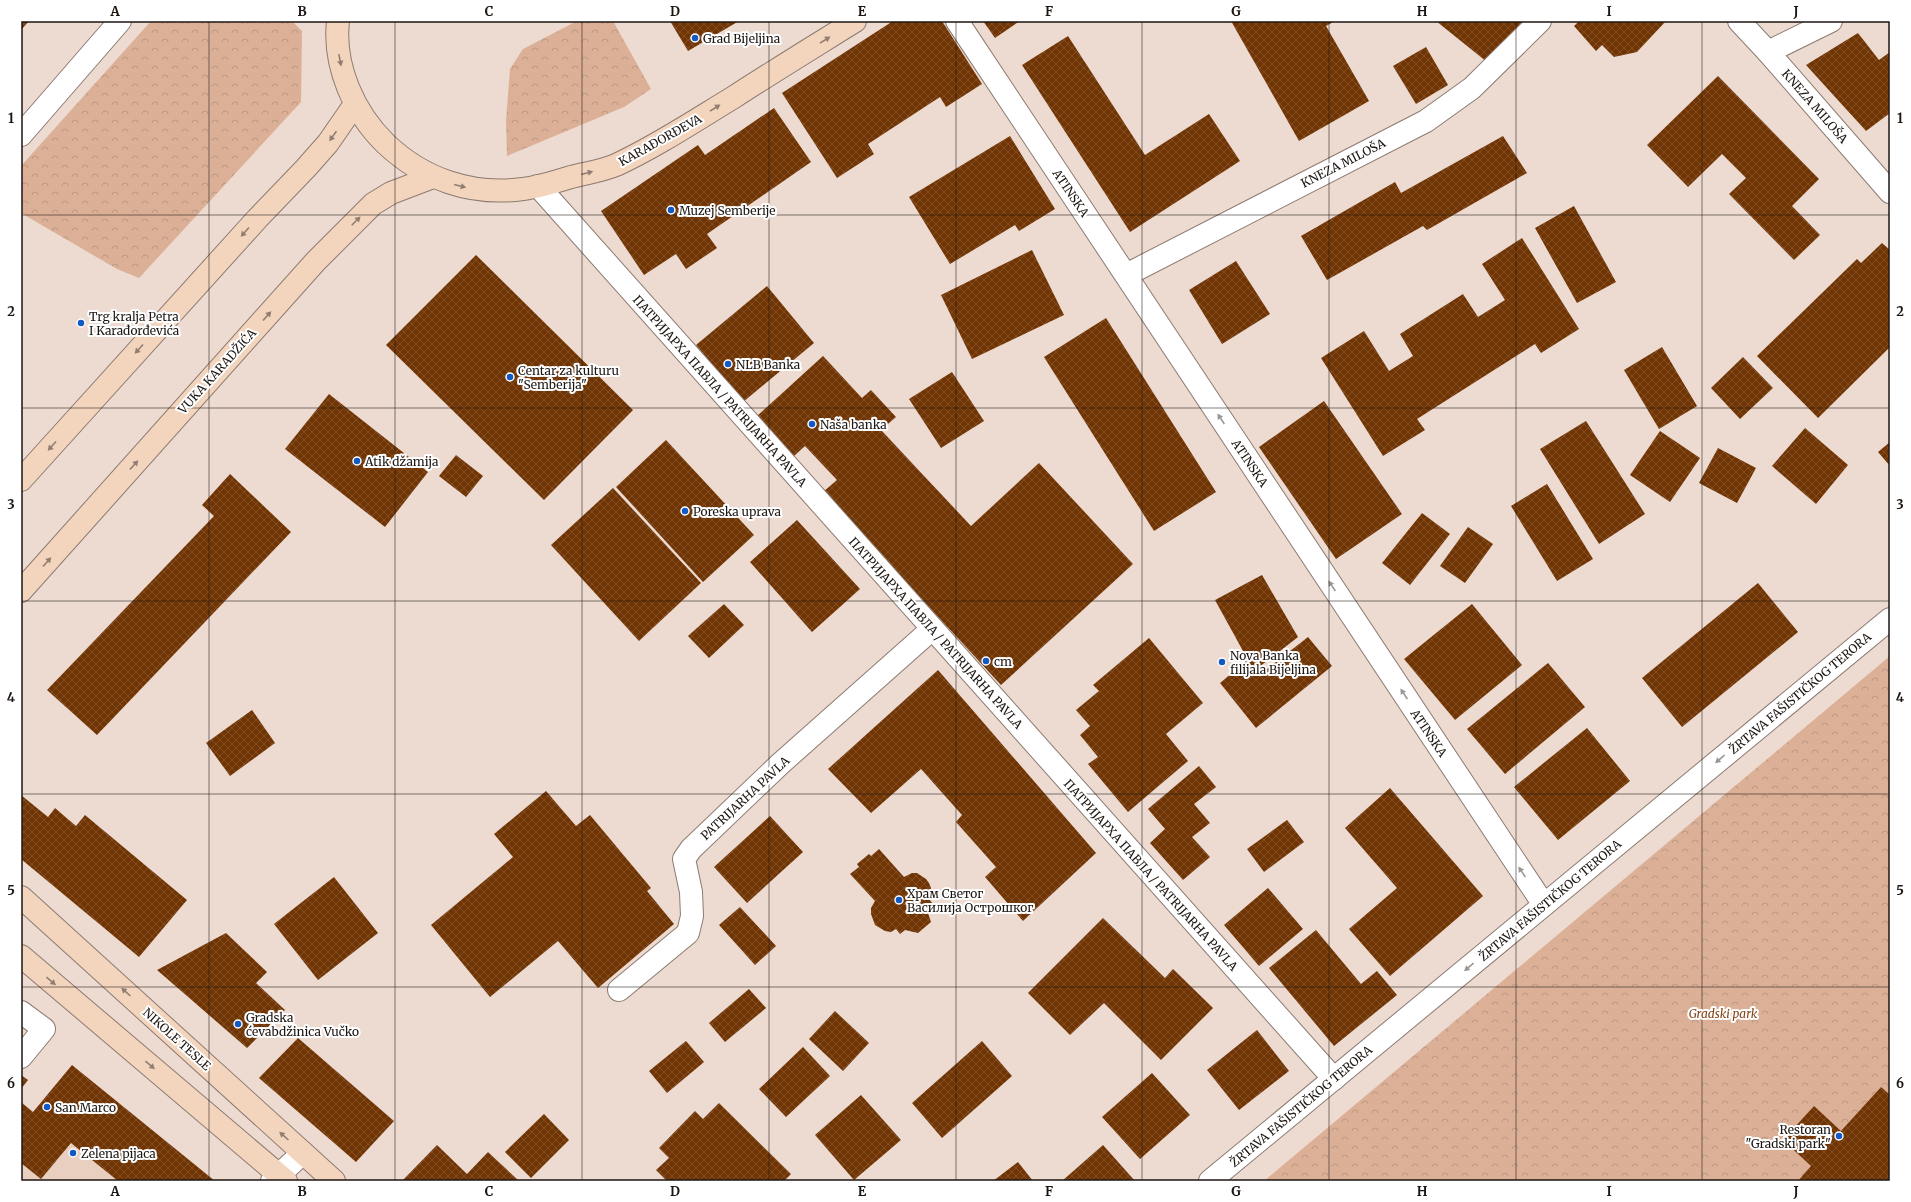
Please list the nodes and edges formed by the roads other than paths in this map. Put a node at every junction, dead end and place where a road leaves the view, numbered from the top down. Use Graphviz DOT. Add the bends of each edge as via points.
graph roads {
  1 [pos="120,21"];
  2 [pos="338,21"];
  3 [pos="855,21"];
  4 [pos="957,21"];
  5 [pos="1540,21"];
  6 [pos="1739,21"];
  7 [pos="1831,21"];
  8 [pos="1768,52"];
  9 [pos="355,104"];
  10 [pos="21,135"];
  11 [pos="433,177"];
  12 [pos="538,186"];
  13 [pos="1890,192"];
  14 [pos="1126,275"];
  15 [pos="21,480"];
  16 [pos="21,591"];
  17 [pos="1890,619"];
  18 [pos="932,630"];
  19 [pos="21,897"];
  20 [pos="1544,905"];
  21 [pos="21,956"];
  22 [pos="619,990"];
  23 [pos="21,1012"];
  24 [pos="21,1057"];
  25 [pos="1334,1079"];
  26 [pos="303,1153"];
  27 [pos="279,1179"];
  28 [pos="334,1181"];
  29 [pos="1210,1181"];
  1 -- 10 [label="street"];
  2 -- 9 [label="main road, KARAĐORĐEVA, one-way" via="338,45 344,76"];
  12 -- 3 [label="main road, KARAĐORĐEVA, one-way" via="615,165 678,131"];
  4 -- 14 [label="street, ATINSKA"];
  5 -- 14 [label="street, KNEZA MILOŠA" via="1472,88 1426,121"];
  6 -- 8 [label="street, KNEZA MILOŠA"];
  7 -- 8 [label="street"];
  8 -- 13 [label="street, KNEZA MILOŠA"];
  9 -- 11 [label="main road, KARAĐORĐEVA" via="374,132 400,157"];
  9 -- 15 [label="main road, one-way" via="328,143 306,168"];
  11 -- 12 [label="main road, KARAĐORĐEVA, one-way" via="480,190 501,191"];
  16 -- 11 [label="main road, VUKA KARADŽIĆA, one-way" via="316,261 373,204 392,193"];
  12 -- 18 [label="street, ПАТРИЈАРХА ПАВЛА / PATRIJARHA PAVLA"];
  20 -- 14 [label="street, ATINSKA, one-way"];
  17 -- 20 [label="street, ŽRTAVA FAŠISTIČKOG TERORA, one-way"];
  18 -- 22 [label="street, PATRIJARHA PAVLA" via="780,764 691,849 684,859 691,892 692,916 688,933"];
  18 -- 25 [label="street, ПАТРИЈАРХА ПАВЛА / PATRIJARHA PAVLA"];
  26 -- 19 [label="main road, NIKOLE TESLE, one-way"];
  20 -- 25 [label="street, ŽRTAVA FAŠISTIČKOG TERORA, one-way"];
  21 -- 27 [label="main road, one-way"];
  23 -- 24 [label="street" via="44,1029"];
  25 -- 29 [label="street, ŽRTAVA FAŠISTIČKOG TERORA"];
  26 -- 27 [label="street"];
  26 -- 28 [label="main road, NIKOLE TESLE"];
}
